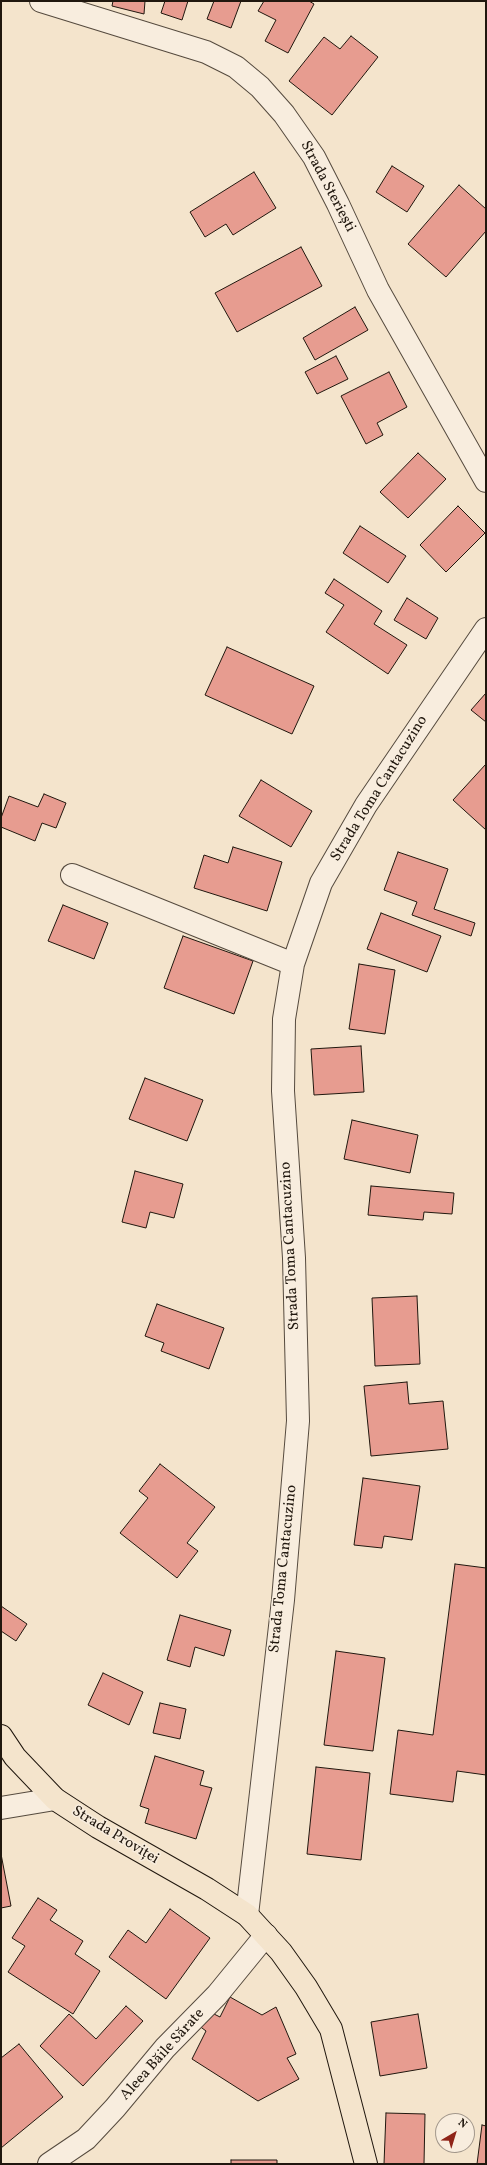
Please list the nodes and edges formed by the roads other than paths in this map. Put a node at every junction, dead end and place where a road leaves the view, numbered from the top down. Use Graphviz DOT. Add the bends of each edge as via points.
graph roads {
  1 [pos="41,1"];
  2 [pos="486,481"];
  3 [pos="486,629"];
  4 [pos="72,876"];
  5 [pos="293,964"];
  6 [pos="1,1736"];
  7 [pos="55,1799"];
  8 [pos="1,1808"];
  9 [pos="247,1915"];
  10 [pos="266,1935"];
  11 [pos="49,2164"];
  12 [pos="366,2164"];
  1 -- 2 [label="street, Strada Steriești" via="206,52 236,68 260,87 284,114 314,158 378,290"];
  3 -- 5 [label="street, Strada Toma Cantacuzino" via="366,804 321,883"];
  4 -- 5 [label="street"];
  5 -- 9 [label="street, Strada Toma Cantacuzino" via="284,1019 283,1091 294,1258 298,1422 283,1600"];
  6 -- 7 [label="main road, Strada Proviței" via="15,1757"];
  7 -- 8 [label="street"];
  7 -- 9 [label="main road, Strada Proviței"];
  9 -- 10 [label="main road, Strada Proviței"];
  10 -- 11 [label="street, Aleea Băile Sărate" via="217,1995 165,2048 86,2139"];
  10 -- 12 [label="main road, Strada Proviței" via="306,1986 331,2029"];
}
